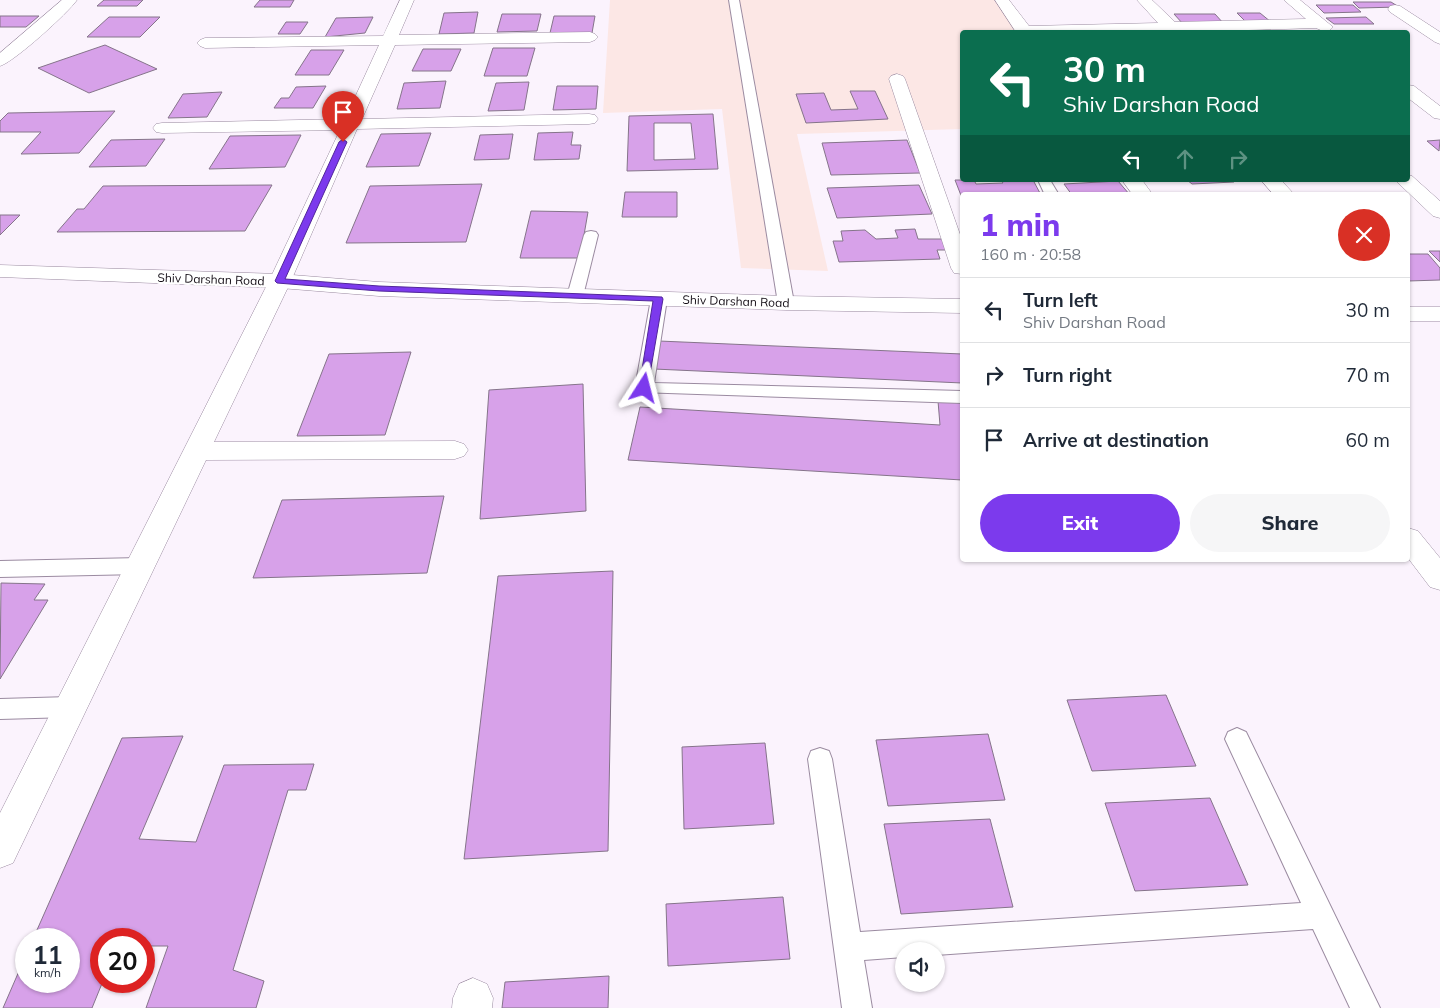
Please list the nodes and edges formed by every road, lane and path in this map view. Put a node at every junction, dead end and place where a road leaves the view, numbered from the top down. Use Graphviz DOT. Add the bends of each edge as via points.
graph roads {
  1 [pos="70,0"];
  2 [pos="407,0"];
  3 [pos="734,0"];
  4 [pos="1002,0"];
  5 [pos="1144,0"];
  6 [pos="1291,0"];
  7 [pos="1395,9"];
  8 [pos="1320,22"];
  9 [pos="1023,30"];
  10 [pos="1174,30"];
  11 [pos="1330,30"];
  12 [pos="590,36"];
  13 [pos="389,40"];
  14 [pos="1440,40"];
  15 [pos="205,42"];
  16 [pos="0,61"];
  17 [pos="897,79"];
  18 [pos="1410,91"];
  19 [pos="1410,112"];
  20 [pos="1439,112"];
  21 [pos="590,119"];
  22 [pos="351,124"];
  23 [pos="162,128"];
  24 [pos="1407,182"];
  25 [pos="1440,212"];
  26 [pos="591,235"];
  27 [pos="960,262"];
  28 [pos="0,271"];
  29 [pos="280,281"];
  30 [pos="575,296"];
  31 [pos="658,299"];
  32 [pos="786,303"];
  33 [pos="960,306"];
  34 [pos="1410,314"];
  35 [pos="1440,314"];
  36 [pos="960,397"];
  37 [pos="455,450"];
  38 [pos="196,451"];
  39 [pos="1410,541"];
  40 [pos="140,566"];
  41 [pos="0,569"];
  42 [pos="1440,579"];
  43 [pos="70,707"];
  44 [pos="0,709"];
  45 [pos="1237,738"];
  46 [pos="820,759"];
  47 [pos="0,850"];
  48 [pos="1321,915"];
  49 [pos="848,947"];
  50 [pos="857,1008"];
  51 [pos="1365,1008"];
  1 -- 16 [label="street"];
  2 -- 13 [label="street"];
  3 -- 32 [label="lane"];
  4 -- 9 [label="street"];
  5 -- 10 [label="street"];
  6 -- 8 [label="street"];
  7 -- 14 [label="street"];
  8 -- 10 [label="street"];
  8 -- 11 [label="street"];
  12 -- 13 [label="street"];
  13 -- 15 [label="street"];
  13 -- 22 [label="street"];
  17 -- 27 [label="street"];
  18 -- 20 [label="street"];
  19 -- 20 [label="street"];
  21 -- 22 [label="street"];
  22 -- 23 [label="street"];
  22 -- 29 [label="street"];
  24 -- 25 [label="street"];
  26 -- 30 [label="lane"];
  28 -- 29 [label="street, Shiv Darshan Road"];
  29 -- 30 [label="street, Shiv Darshan Road" via="379,289"];
  29 -- 38 [label="street"];
  30 -- 31 [label="street, Shiv Darshan Road"];
  31 -- 32 [label="street, Shiv Darshan Road"];
  31 -- 36 [label="lane" via="644,388"];
  32 -- 33 [label="street, Shiv Darshan Road"];
  34 -- 35 [label="street"];
  37 -- 38 [label="street"];
  38 -- 40 [label="street"];
  39 -- 42 [label="street"];
  40 -- 41 [label="lane"];
  40 -- 43 [label="street"];
  43 -- 44 [label="lane"];
  43 -- 47 [label="street"];
  45 -- 48 [label="lane"];
  46 -- 49 [label="lane"];
  48 -- 49 [label="lane"];
  48 -- 51 [label="lane"];
  49 -- 50 [label="lane"];
}
